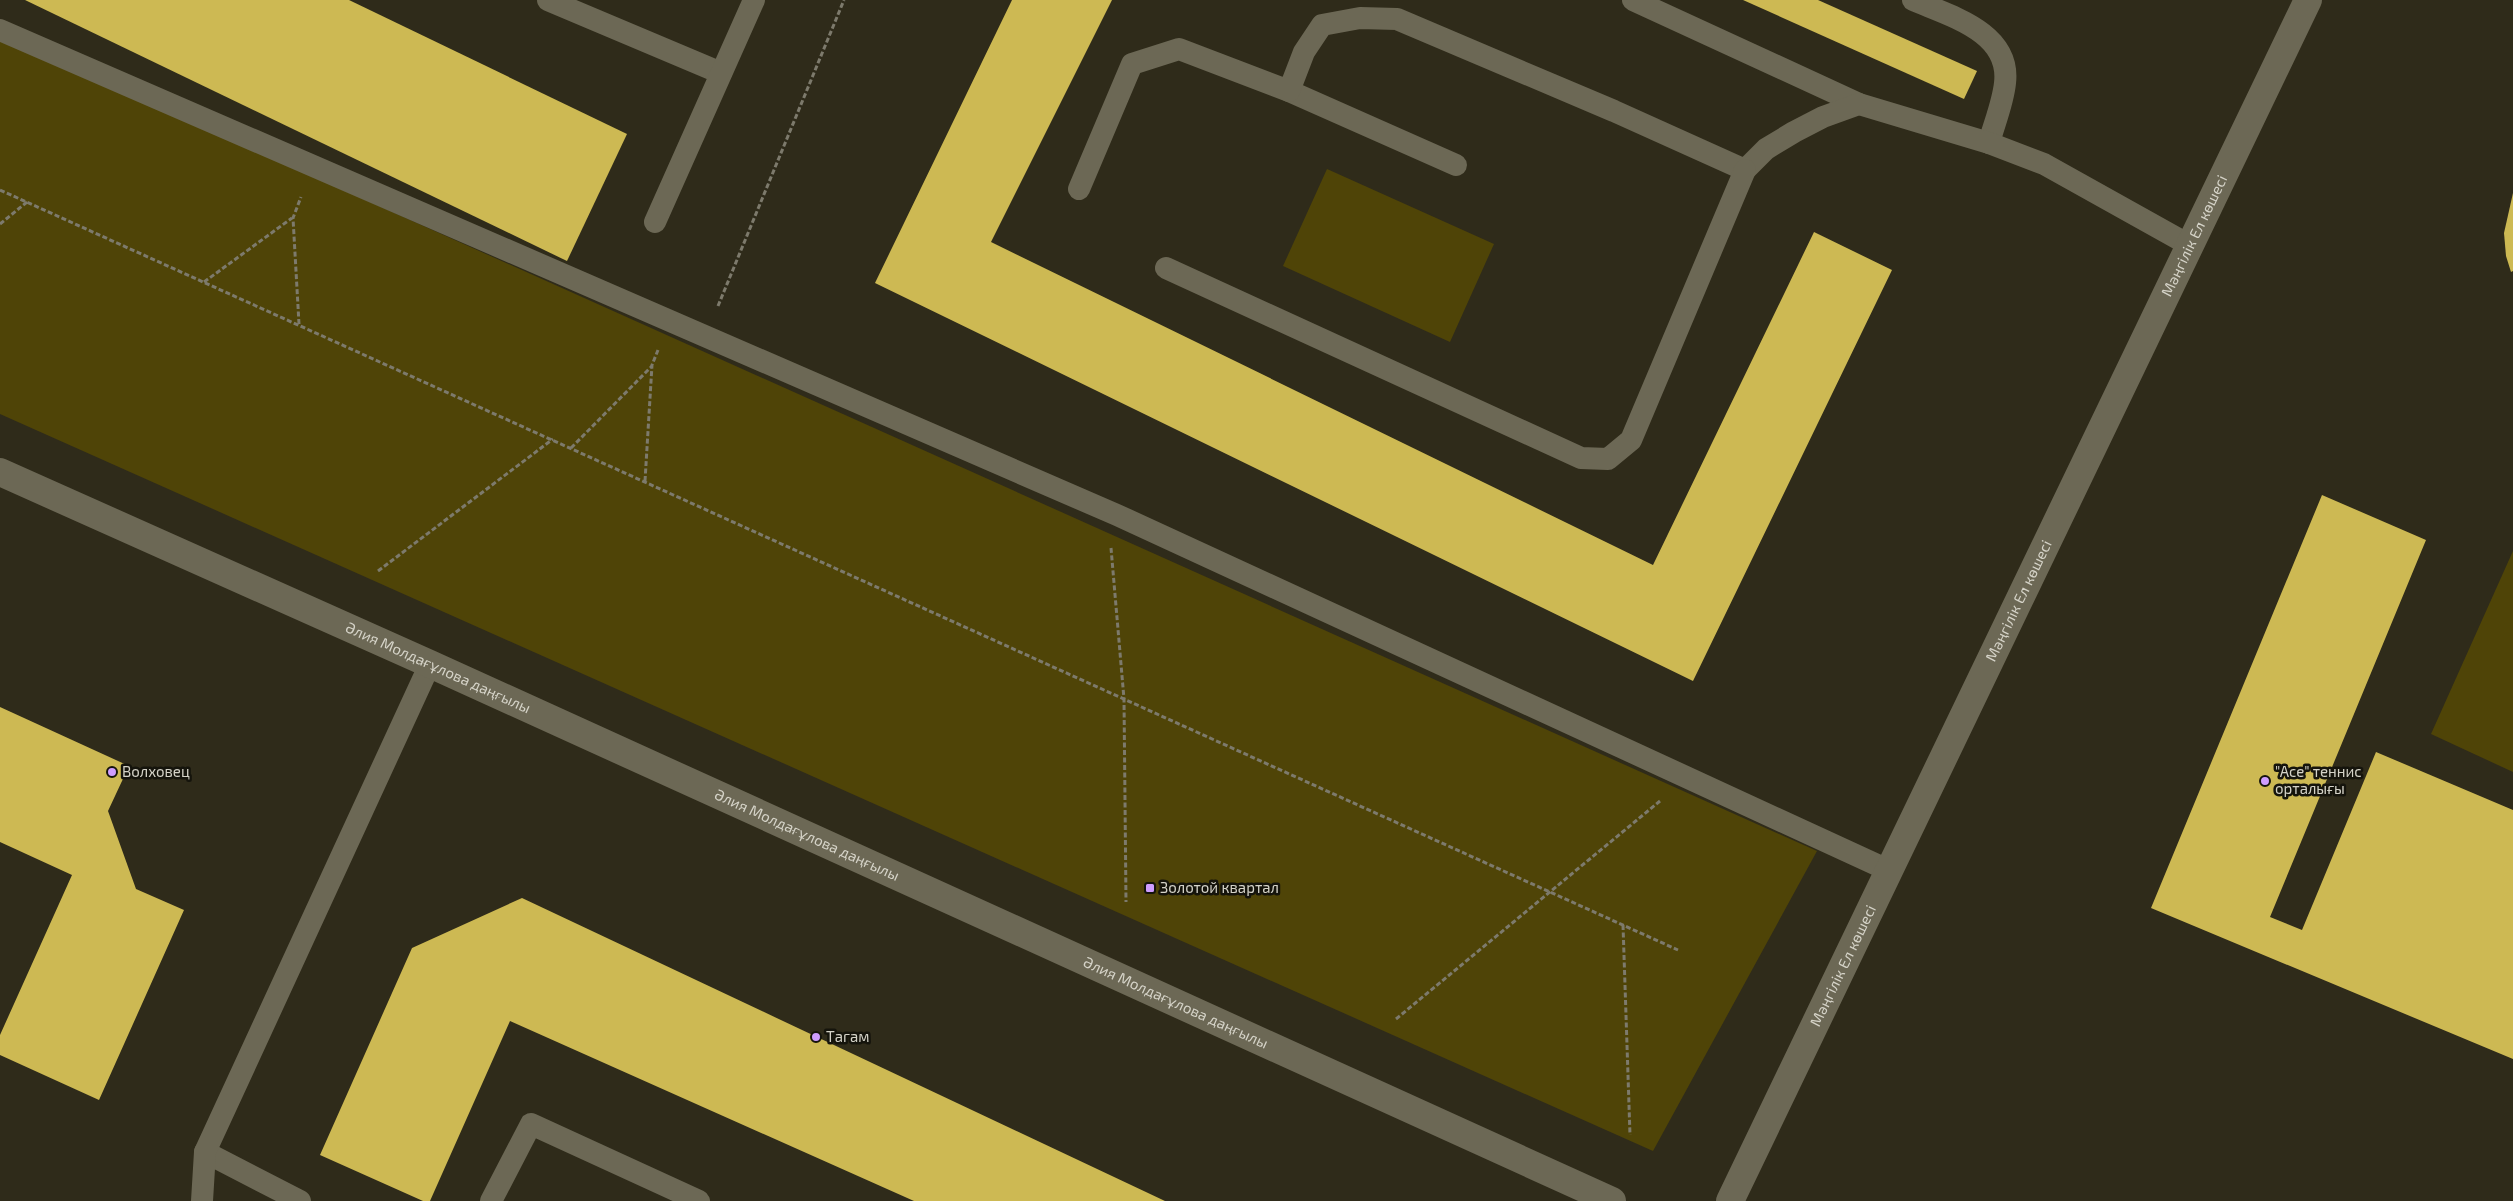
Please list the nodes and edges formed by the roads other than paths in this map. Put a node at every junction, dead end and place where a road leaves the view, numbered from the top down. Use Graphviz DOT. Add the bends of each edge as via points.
graph roads {
  1 [pos="548,0"];
  2 [pos="754,0"];
  3 [pos="1633,0"];
  4 [pos="1914,0"];
  5 [pos="2308,0"];
  6 [pos="0,30"];
  7 [pos="721,73"];
  8 [pos="1289,91"];
  9 [pos="1859,104"];
  10 [pos="1989,143"];
  11 [pos="1456,165"];
  12 [pos="1745,170"];
  13 [pos="1079,189"];
  14 [pos="655,222"];
  15 [pos="2191,246"];
  16 [pos="1166,268"];
  17 [pos="0,472"];
  18 [pos="430,664"];
  19 [pos="1888,870"];
  20 [pos="205,1152"];
  21 [pos="202,1201"];
  22 [pos="300,1201"];
  23 [pos="492,1201"];
  24 [pos="699,1201"];
  25 [pos="1612,1201"];
  26 [pos="1730,1201"];
  1 -- 7 [label="lane"];
  2 -- 7 [label="lane"];
  3 -- 9 [label="lane"];
  4 -- 10 [label="lane" via="1976,28 2002,54 2005,82"];
  5 -- 15 [label="main road, Мәңгілік Ел көшесі"];
  6 -- 19 [label="lane" via="1108,511"];
  7 -- 14 [label="lane"];
  8 -- 11 [label="lane"];
  8 -- 12 [label="lane" via="1304,52 1322,26 1360,18 1397,19"];
  8 -- 13 [label="lane" via="1179,50 1132,64"];
  9 -- 10 [label="lane"];
  9 -- 12 [label="lane" via="1794,132 1766,149"];
  10 -- 15 [label="lane" via="2044,164"];
  12 -- 16 [label="lane" via="1631,440 1608,459 1581,458"];
  15 -- 19 [label="main road, Мәңгілік Ел көшесі"];
  17 -- 18 [label="main road, Әлия Молдағұлова даңғылы"];
  18 -- 20 [label="lane"];
  18 -- 25 [label="main road, Әлия Молдағұлова даңғылы"];
  19 -- 26 [label="main road, Мәңгілік Ел көшесі"];
  20 -- 21 [label="lane"];
  20 -- 22 [label="lane"];
  23 -- 24 [label="lane" via="530,1124"];
}
